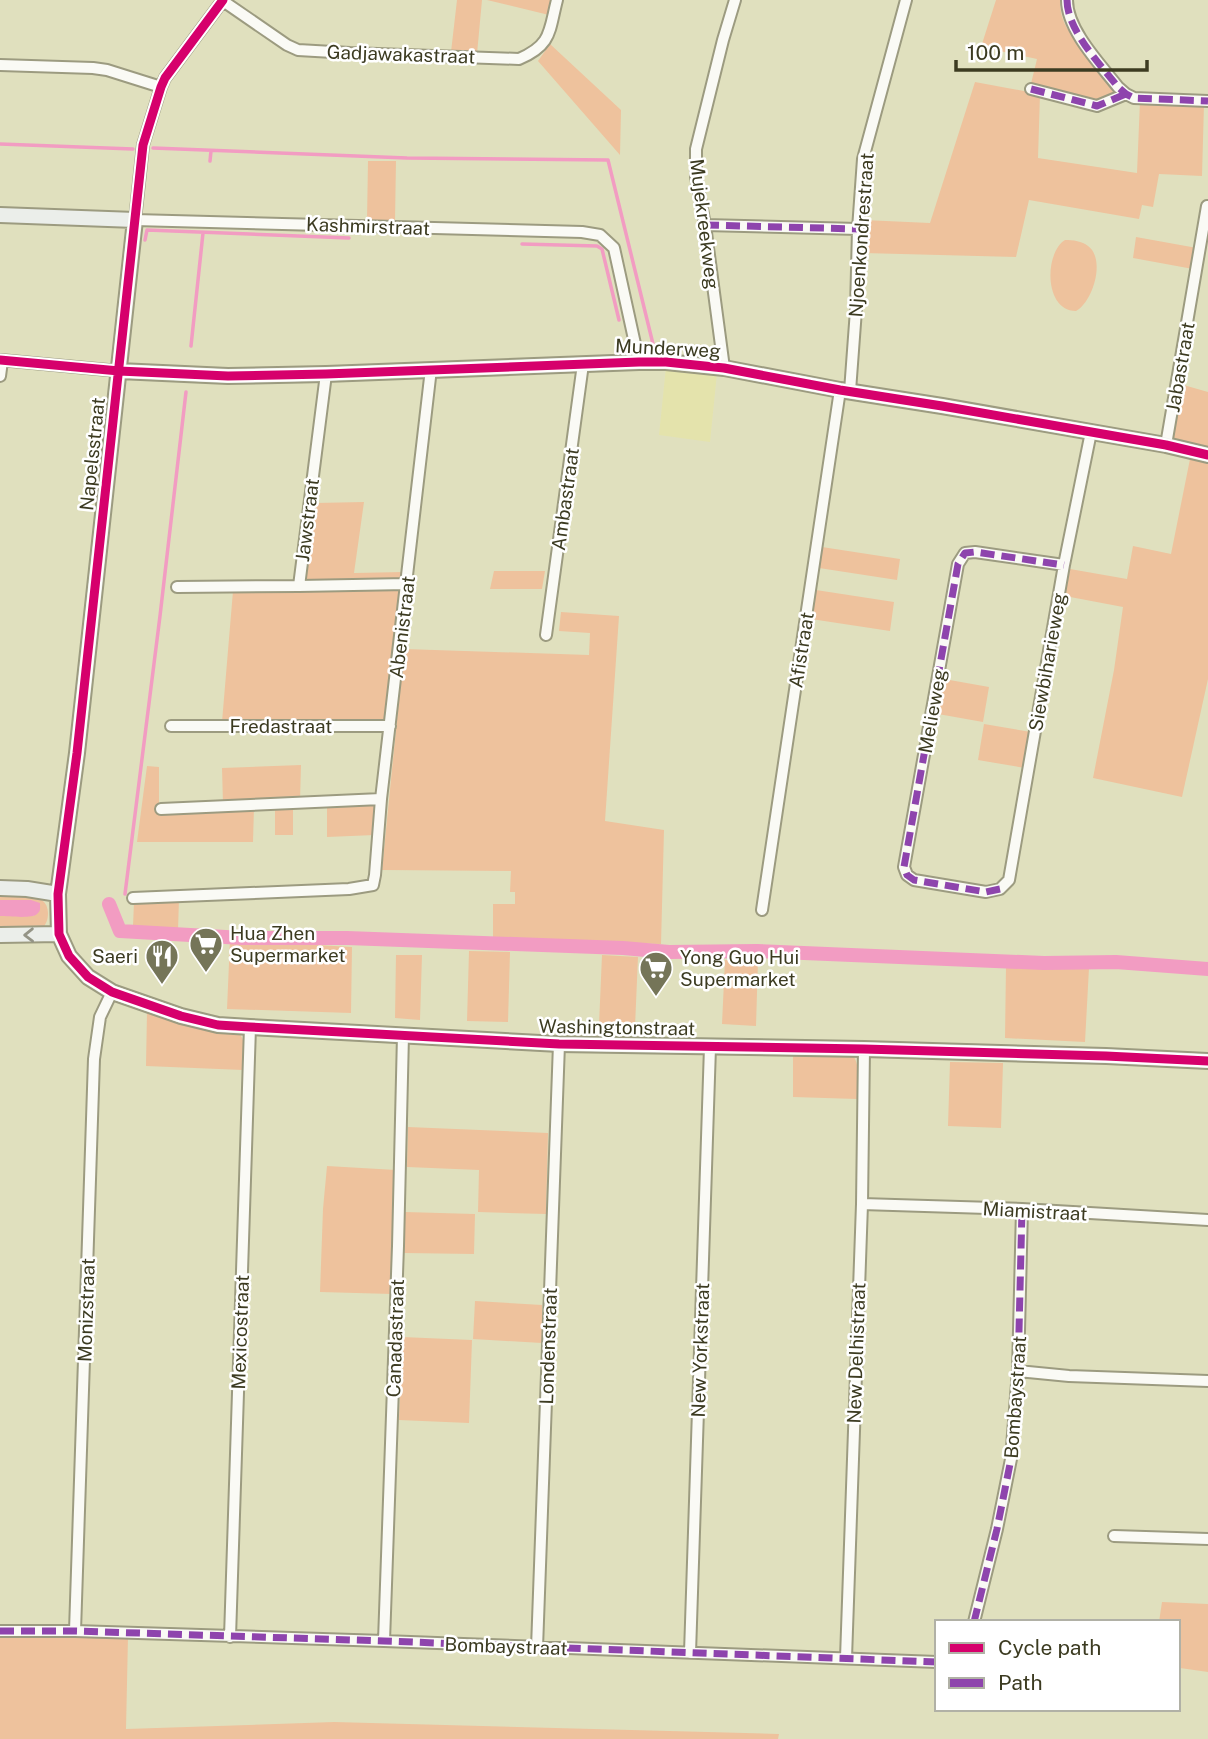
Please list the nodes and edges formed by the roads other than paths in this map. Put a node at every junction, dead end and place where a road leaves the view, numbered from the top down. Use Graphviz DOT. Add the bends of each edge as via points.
graph roads {
  1 [pos="223,0"];
  2 [pos="557,0"];
  3 [pos="735,0"];
  4 [pos="906,0"];
  5 [pos="1067,0"];
  6 [pos="0,65"];
  7 [pos="161,87"];
  8 [pos="1031,89"];
  9 [pos="1126,94"];
  10 [pos="1208,101"];
  11 [pos="1208,206"];
  12 [pos="0,215"];
  13 [pos="135,220"];
  14 [pos="705,225"];
  15 [pos="858,229"];
  16 [pos="1,360"];
  17 [pos="639,362"];
  18 [pos="583,364"];
  19 [pos="724,368"];
  20 [pos="431,369"];
  21 [pos="119,371"];
  22 [pos="326,374"];
  23 [pos="0,376"];
  24 [pos="845,391"];
  25 [pos="1091,432"];
  26 [pos="1166,445"];
  27 [pos="1208,455"];
  28 [pos="1064,565"];
  29 [pos="407,584"];
  30 [pos="299,586"];
  31 [pos="177,587"];
  32 [pos="547,635"];
  33 [pos="171,726"];
  34 [pos="390,726"];
  35 [pos="381,799"];
  36 [pos="161,809"];
  37 [pos="0,888"];
  38 [pos="1000,889"];
  39 [pos="58,894"];
  40 [pos="133,898"];
  41 [pos="762,910"];
  42 [pos="59,934"];
  43 [pos="0,935"];
  44 [pos="112,992"];
  45 [pos="250,1027"];
  46 [pos="403,1035"];
  47 [pos="559,1044"];
  48 [pos="710,1047"];
  49 [pos="864,1049"];
  50 [pos="1208,1060"];
  51 [pos="862,1204"];
  52 [pos="1022,1209"];
  53 [pos="1208,1220"];
  54 [pos="1018,1371"];
  55 [pos="1208,1381"];
  56 [pos="1114,1536"];
  57 [pos="1208,1539"];
  58 [pos="974,1620"];
  59 [pos="0,1631"];
  60 [pos="75,1631"];
  61 [pos="230,1637"];
  62 [pos="384,1641"];
  63 [pos="537,1648"];
  64 [pos="690,1653"];
  65 [pos="846,1658"];
  66 [pos="935,1662"];
  1 -- 2 [label="street, Gadjawakastraat" via="298,50 519,58 546,41"];
  1 -- 7 [label="street, Napelsstraat"];
  3 -- 14 [label="street, Mujekreekweg" via="696,149"];
  4 -- 15 [label="street, Njoenkondrestraat" via="863,159"];
  5 -- 9 [label="street" via="1077,32"];
  6 -- 7 [label="street" via="107,70"];
  7 -- 13 [label="street, Napelsstraat" via="143,145"];
  8 -- 9 [label="street" via="1097,106"];
  9 -- 10 [label="street"];
  11 -- 26 [label="street, Jabastraat"];
  12 -- 13 [label="street, Kashmirstraat"];
  13 -- 17 [label="street, Kashmirstraat" via="600,234 614,248"];
  13 -- 21 [label="street, Napelsstraat"];
  14 -- 15 [label="street"];
  14 -- 19 [label="street, Mujekreekweg"];
  15 -- 24 [label="street, Njoenkondrestraat" via="856,310"];
  16 -- 21 [label="street"];
  16 -- 23 [label="street"];
  17 -- 18 [label="street, Munderweg"];
  17 -- 19 [label="street, Munderweg"];
  18 -- 20 [label="street, Munderweg"];
  18 -- 32 [label="street, Ambastraat"];
  19 -- 24 [label="street, Munderweg"];
  20 -- 22 [label="street, Munderweg"];
  20 -- 29 [label="street, Abenistraat"];
  21 -- 22 [label="street, Munderweg"];
  21 -- 39 [label="street, Napelsstraat"];
  22 -- 30 [label="street, Jawstraat"];
  24 -- 25 [label="street, Munderweg"];
  24 -- 41 [label="street, Afistraat"];
  25 -- 26 [label="street, Munderweg"];
  25 -- 28 [label="street, Siewbiharieweg"];
  26 -- 27 [label="street, Munderweg"];
  28 -- 38 [label="street, Siewbiharieweg" via="1009,880"];
  28 -- 38 [label="street, Melieweg" via="975,552 965,553 958,564 904,867 914,880 986,892"];
  29 -- 30 [label="street"];
  29 -- 34 [label="street, Abenistraat"];
  30 -- 31 [label="street, Jawstraat"];
  33 -- 34 [label="street, Fredastraat"];
  34 -- 35 [label="street, Abenistraat"];
  35 -- 36 [label="street"];
  35 -- 40 [label="street, Abenistraat" via="373,885"];
  37 -- 39 [label="street"];
  39 -- 42 [label="street, Napelsstraat"];
  42 -- 43 [label="street, one-way"];
  42 -- 44 [label="street, Washingtonstraat" via="69,956 88,977"];
  44 -- 45 [label="street, Washingtonstraat" via="181,1016"];
  44 -- 60 [label="street, Monizstraat" via="100,1017 94,1059"];
  45 -- 46 [label="street, Washingtonstraat"];
  45 -- 61 [label="street, Mexicostraat"];
  46 -- 47 [label="street, Washingtonstraat"];
  46 -- 62 [label="street, Canadastraat"];
  47 -- 48 [label="street, Washingtonstraat"];
  47 -- 63 [label="street, Londenstraat"];
  48 -- 49 [label="street, Washingtonstraat"];
  48 -- 64 [label="street, New Yorkstraat"];
  49 -- 50 [label="street, Washingtonstraat"];
  49 -- 51 [label="street, New Delhistraat"];
  51 -- 52 [label="street, Miamistraat"];
  51 -- 65 [label="street, New Delhistraat"];
  52 -- 53 [label="street, Miamistraat"];
  52 -- 54 [label="street, Bombaystraat"];
  54 -- 55 [label="street"];
  54 -- 58 [label="street, Bombaystraat" via="1012,1459"];
  56 -- 57 [label="street"];
  59 -- 60 [label="street, Bombaystraat"];
  60 -- 61 [label="street, Bombaystraat"];
  61 -- 62 [label="street, Bombaystraat"];
  62 -- 63 [label="street, Bombaystraat"];
  63 -- 64 [label="street, Bombaystraat"];
  64 -- 65 [label="street, Bombaystraat"];
  65 -- 66 [label="street, Bombaystraat"];
}
